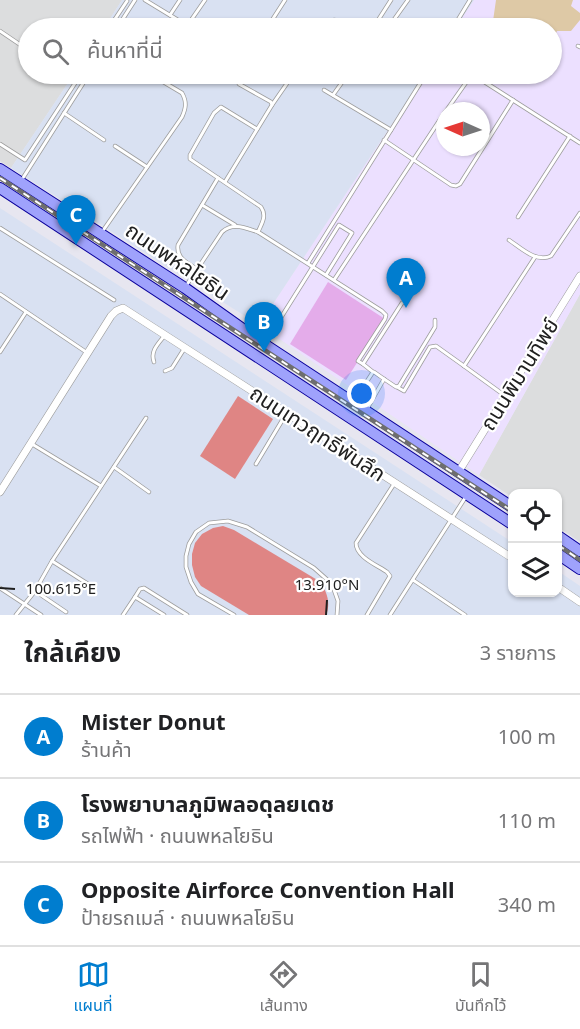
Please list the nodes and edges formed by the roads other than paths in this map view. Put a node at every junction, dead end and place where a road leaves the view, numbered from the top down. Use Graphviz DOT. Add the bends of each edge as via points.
graph roads {
  1 [pos="127,0"];
  2 [pos="135,0"];
  3 [pos="145,0"];
  4 [pos="180,0"];
  5 [pos="205,0"];
  6 [pos="285,0"];
  7 [pos="391,0"];
  8 [pos="408,0"];
  9 [pos="470,0"];
  10 [pos="151,2"];
  11 [pos="132,4"];
  12 [pos="170,15"];
  13 [pos="115,18"];
  14 [pos="123,18"];
  15 [pos="175,18"];
  16 [pos="194,18"];
  17 [pos="273,18"];
  18 [pos="379,18"];
  19 [pos="395,18"];
  20 [pos="459,18"];
  21 [pos="0,31"];
  22 [pos="18,43"];
  23 [pos="74,84"];
  24 [pos="83,84"];
  25 [pos="167,84"];
  26 [pos="239,84"];
  27 [pos="287,84"];
  28 [pos="341,84"];
  29 [pos="419,84"];
  30 [pos="465,84"];
  31 [pos="488,84"];
  32 [pos="324,90"];
  33 [pos="333,95"];
  34 [pos="513,100"];
  35 [pos="453,102"];
  36 [pos="272,105"];
  37 [pos="64,113"];
  38 [pos="436,126"];
  39 [pos="257,129"];
  40 [pos="391,130"];
  41 [pos="570,136"];
  42 [pos="104,140"];
  43 [pos="384,140"];
  44 [pos="580,143"];
  45 [pos="0,144"];
  46 [pos="115,146"];
  47 [pos="412,160"];
  48 [pos="147,167"];
  49 [pos="0,169"];
  50 [pos="218,178"];
  51 [pos="21,182"];
  52 [pos="225,182"];
  53 [pos="0,188"];
  54 [pos="202,205"];
  55 [pos="580,213"];
  56 [pos="518,217"];
  57 [pos="236,226"];
  58 [pos="0,228"];
  59 [pos="258,232"];
  60 [pos="101,234"];
  61 [pos="509,240"];
  62 [pos="536,256"];
  63 [pos="308,264"];
  64 [pos="312,267"];
  65 [pos="197,269"];
  66 [pos="326,275"];
  67 [pos="580,276"];
  68 [pos="334,280"];
  69 [pos="185,288"];
  70 [pos="0,294"];
  71 [pos="114,300"];
  72 [pos="407,301"];
  73 [pos="26,312"];
  74 [pos="435,320"];
  75 [pos="165,334"];
  76 [pos="264,344"];
  77 [pos="185,347"];
  78 [pos="0,352"];
  79 [pos="88,353"];
  80 [pos="154,362"];
  81 [pos="363,364"];
  82 [pos="464,366"];
  83 [pos="165,371"];
  84 [pos="373,372"];
  85 [pos="384,380"];
  86 [pos="396,387"];
  87 [pos="506,396"];
  88 [pos="353,402"];
  89 [pos="366,410"];
  90 [pos="287,413"];
  91 [pos="345,415"];
  92 [pos="146,418"];
  93 [pos="31,443"];
  94 [pos="256,464"];
  95 [pos="114,467"];
  96 [pos="459,471"];
  97 [pos="475,482"];
  98 [pos="395,483"];
  99 [pos="101,486"];
  100 [pos="0,492"];
  101 [pos="149,492"];
  102 [pos="467,495"];
  103 [pos="508,504"];
  104 [pos="452,519"];
  105 [pos="508,521"];
  106 [pos="562,539"];
  107 [pos="580,551"];
  108 [pos="508,555"];
  109 [pos="562,557"];
  110 [pos="52,561"];
  111 [pos="580,569"];
  112 [pos="413,580"];
  113 [pos="91,586"];
  114 [pos="0,588"];
  115 [pos="562,590"];
  116 [pos="35,591"];
  117 [pos="135,597"];
  118 [pos="580,602"];
  119 [pos="25,604"];
  120 [pos="66,612"];
  121 [pos="16,615"];
  122 [pos="41,615"];
  123 [pos="123,615"];
  124 [pos="164,615"];
  125 [pos="186,615"];
  126 [pos="234,615"];
  127 [pos="337,615"];
  128 [pos="367,615"];
  129 [pos="390,615"];
  130 [pos="465,615"];
  1 -- 11 [label="lane"];
  1 -- 13 [label="lane"];
  2 -- 11 [label="lane"];
  3 -- 10 [label="lane"];
  4 -- 12 [label="lane"];
  5 -- 16 [label="lane"];
  6 -- 17 [label="lane"];
  7 -- 18 [label="lane"];
  8 -- 19 [label="lane"];
  9 -- 20 [label="lane"];
  10 -- 12 [label="lane"];
  11 -- 14 [label="lane"];
  12 -- 15 [label="lane"];
  21 -- 22 [label="lane"];
  23 -- 45 [label="lane" via="25,160"];
  24 -- 37 [label="lane"];
  25 -- 48 [label="lane" via="182,93 186,105 182,117"];
  26 -- 36 [label="lane"];
  27 -- 36 [label="lane"];
  28 -- 33 [label="lane"];
  29 -- 40 [label="lane"];
  30 -- 35 [label="lane"];
  31 -- 34 [label="lane"];
  32 -- 33 [label="lane"];
  33 -- 40 [label="lane"];
  34 -- 41 [label="lane"];
  34 -- 47 [label="lane" via="460,184 451,185"];
  36 -- 39 [label="lane"];
  37 -- 42 [label="lane"];
  37 -- 51 [label="lane"];
  38 -- 47 [label="lane"];
  39 -- 50 [label="lane" via="221,107 214,113 190,159"];
  39 -- 52 [label="lane"];
  40 -- 43 [label="lane"];
  41 -- 44 [label="lane"];
  41 -- 56 [label="lane"];
  43 -- 47 [label="lane"];
  43 -- 63 [label="lane"];
  46 -- 48 [label="lane"];
  47 -- 68 [label="lane"];
  48 -- 60 [label="lane"];
  49 -- 51 [label="main road, ถนนพหลโยธิน"];
  50 -- 52 [label="lane"];
  50 -- 54 [label="lane"];
  51 -- 60 [label="main road, ถนนพหลโยธิน"];
  52 -- 59 [label="lane" via="261,207 263,221"];
  53 -- 91 [label="main road, ถนนพหลโยธิน"];
  54 -- 57 [label="lane"];
  54 -- 65 [label="lane" via="177,252"];
  55 -- 62 [label="lane" via="552,256"];
  57 -- 59 [label="lane"];
  57 -- 65 [label="lane" via="228,226 222,232"];
  58 -- 71 [label="lane"];
  59 -- 63 [label="lane"];
  60 -- 69 [label="main road, ถนนพหลโยธิน"];
  61 -- 62 [label="lane"];
  62 -- 82 [label="lane"];
  63 -- 64 [label="lane"];
  64 -- 66 [label="lane"];
  64 -- 66 [label="lane" via="339,225 352,233"];
  64 -- 76 [label="lane"];
  65 -- 69 [label="lane"];
  66 -- 68 [label="lane"];
  67 -- 87 [label="street, ถนนพิมานทิพย์"];
  68 -- 81 [label="lane" via="386,315 358,361"];
  69 -- 76 [label="main road, ถนนพหลโยธิน"];
  70 -- 73 [label="lane"];
  72 -- 81 [label="lane"];
  73 -- 78 [label="lane"];
  73 -- 79 [label="lane"];
  74 -- 86 [label="lane" via="435,327"];
  75 -- 77 [label="street, ถนนเทวฤทธิ์พันลึก"];
  75 -- 79 [label="street, ถนนเทวฤทธิ์พันลึก" via="123,308 111,316"];
  75 -- 80 [label="lane" via="154,349"];
  76 -- 88 [label="main road, ถนนพหลโยธิน"];
  77 -- 83 [label="lane"];
  77 -- 90 [label="street, ถนนเทวฤทธิ์พันลึก"];
  79 -- 93 [label="street"];
  81 -- 84 [label="lane"];
  82 -- 86 [label="lane" via="433,346 404,391"];
  82 -- 87 [label="lane"];
  84 -- 85 [label="lane"];
  84 -- 88 [label="lane"];
  85 -- 86 [label="lane"];
  85 -- 89 [label="lane"];
  87 -- 96 [label="street, ถนนพิมานทิพย์"];
  88 -- 89 [label="main road, ถนนพหลโยธิน"];
  88 -- 91 [label="main road"];
  89 -- 96 [label="main road, ถนนพหลโยธิน"];
  90 -- 94 [label="lane"];
  90 -- 98 [label="street, ถนนเทวฤทธิ์พันลึก"];
  91 -- 102 [label="main road, ถนนพหลโยธิน"];
  92 -- 95 [label="lane"];
  93 -- 99 [label="lane"];
  93 -- 100 [label="street"];
  95 -- 99 [label="lane"];
  95 -- 101 [label="lane"];
  96 -- 97 [label="main road, ถนนพหลโยธิน"];
  97 -- 102 [label="main road"];
  97 -- 103 [label="main road, ถนนพหลโยธิน"];
  98 -- 104 [label="street, ถนนเทวฤทธิ์พันลึก"];
  98 -- 128 [label="lane" via="355,547 390,576"];
  99 -- 110 [label="lane"];
  102 -- 104 [label="lane"];
  102 -- 105 [label="main road, ถนนพหลโยธิน"];
  104 -- 108 [label="street, ถนนเทวฤทธิ์พันลึก"];
  104 -- 112 [label="lane"];
  106 -- 107 [label="main road"];
  109 -- 111 [label="main road"];
  110 -- 113 [label="lane"];
  110 -- 116 [label="lane"];
  112 -- 129 [label="lane"];
  112 -- 130 [label="lane"];
  114 -- 119 [label="lane"];
  115 -- 118 [label="street"];
  116 -- 119 [label="lane"];
  116 -- 120 [label="lane"];
  117 -- 123 [label="lane"];
  117 -- 124 [label="lane"];
  117 -- 125 [label="lane" via="144,588"];
  119 -- 121 [label="lane"];
  119 -- 122 [label="lane"];
  126 -- 127 [label="lane" via="198,594 190,582 186,556 189,544 196,532 209,523 228,521 247,527 314,568 332,584 338,601"];
}
